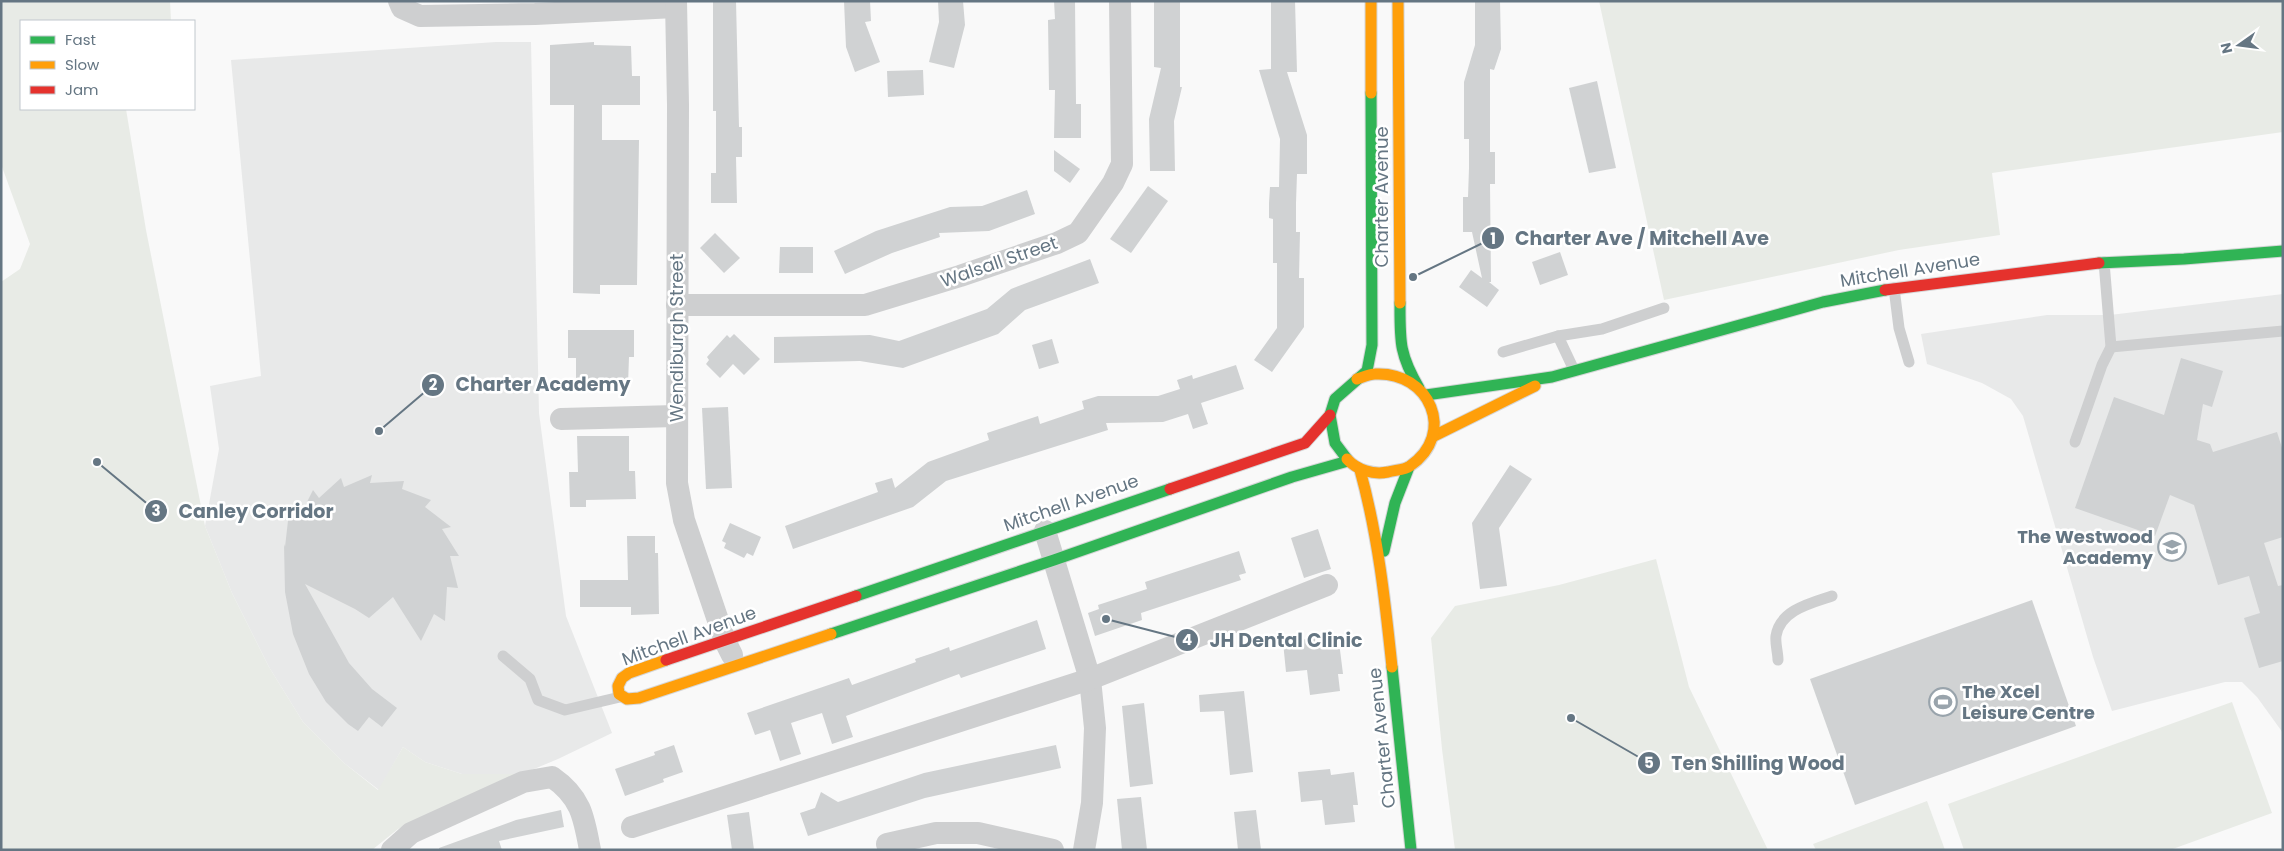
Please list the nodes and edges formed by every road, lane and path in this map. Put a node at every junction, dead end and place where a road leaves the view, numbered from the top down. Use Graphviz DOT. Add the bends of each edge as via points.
graph roads {
  1 [pos="399,1"];
  2 [pos="1120,1"];
  3 [pos="1371,1"];
  4 [pos="1398,1"];
  5 [pos="676,4"];
  6 [pos="2283,251"];
  7 [pos="2104,262"];
  8 [pos="1894,288"];
  9 [pos="677,305"];
  10 [pos="1664,308"];
  11 [pos="2283,331"];
  12 [pos="1558,336"];
  13 [pos="2111,347"];
  14 [pos="1503,352"];
  15 [pos="1909,362"];
  16 [pos="1574,370"];
  17 [pos="1552,377"];
  18 [pos="1357,379"];
  19 [pos="1423,391"];
  20 [pos="1330,415"];
  21 [pos="676,416"];
  22 [pos="561,419"];
  23 [pos="1434,436"];
  24 [pos="2075,442"];
  25 [pos="1348,461"];
  26 [pos="1409,467"];
  27 [pos="1360,470"];
  28 [pos="1045,531"];
  29 [pos="1054,560"];
  30 [pos="1381,564"];
  31 [pos="1327,585"];
  32 [pos="1832,596"];
  33 [pos="725,641"];
  34 [pos="503,656"];
  35 [pos="1778,660"];
  36 [pos="738,665"];
  37 [pos="1090,679"];
  38 [pos="622,697"];
  39 [pos="632,827"];
  40 [pos="887,844"];
  41 [pos="392,850"];
  42 [pos="590,850"];
  43 [pos="1054,850"];
  44 [pos="1084,850"];
  45 [pos="1411,850"];
  1 -- 5 [label="street" via="402,8 420,16 535,14"];
  2 -- 9 [label="street, Walsall Street" via="1122,164 1113,183 1078,233 1057,244 865,304"];
  3 -- 18 [label="street, Charter Avenue" via="1372,345 1367,371"];
  4 -- 19 [label="street, Charter Avenue" via="1400,344 1408,369"];
  5 -- 9 [label="street, Wendiburgh Street"];
  6 -- 7 [label="street, Mitchell Avenue"];
  7 -- 8 [label="street, Mitchell Avenue"];
  7 -- 13 [label="lane"];
  8 -- 15 [label="lane" via="1899,328"];
  8 -- 16 [label="street, Mitchell Avenue" via="1823,302"];
  9 -- 21 [label="street, Wendiburgh Street"];
  10 -- 12 [label="lane" via="1602,328"];
  11 -- 13 [label="lane"];
  12 -- 14 [label="lane"];
  12 -- 16 [label="lane"];
  13 -- 24 [label="lane"];
  16 -- 17 [label="street, Mitchell Avenue"];
  17 -- 19 [label="street, Mitchell Avenue"];
  17 -- 23 [label="street, Mitchell Avenue"];
  18 -- 19 [label="street" via="1374,374 1399,377"];
  18 -- 20 [label="street" via="1335,399"];
  19 -- 23 [label="street" via="1433,415"];
  20 -- 25 [label="street" via="1335,444"];
  20 -- 28 [label="street, Mitchell Avenue" via="1305,442"];
  21 -- 22 [label="street"];
  21 -- 33 [label="street, Wendiburgh Street" via="677,483 684,520"];
  23 -- 26 [label="street" via="1425,452"];
  25 -- 27 [label="street"];
  25 -- 29 [label="street" via="1292,477"];
  26 -- 27 [label="street" via="1383,473"];
  26 -- 30 [label="street, Charter Avenue" via="1395,503"];
  27 -- 30 [label="street, Charter Avenue"];
  28 -- 29 [label="street"];
  28 -- 33 [label="street, Mitchell Avenue"];
  29 -- 36 [label="street"];
  29 -- 37 [label="street"];
  30 -- 45 [label="street, Charter Avenue"];
  31 -- 37 [label="street"];
  32 -- 35 [label="lane" via="1800,608 1782,621 1776,636"];
  33 -- 36 [label="street, Wendiburgh Street"];
  33 -- 38 [label="street, Mitchell Avenue" via="623,675 618,688"];
  34 -- 38 [label="lane" via="530,679 538,700 565,710"];
  36 -- 38 [label="street" via="632,699"];
  37 -- 39 [label="street"];
  37 -- 44 [label="street" via="1095,728 1092,803"];
  40 -- 43 [label="street" via="936,833 978,833"];
  41 -- 42 [label="street" via="411,833 523,782 552,776 567,787 582,809"];
}
